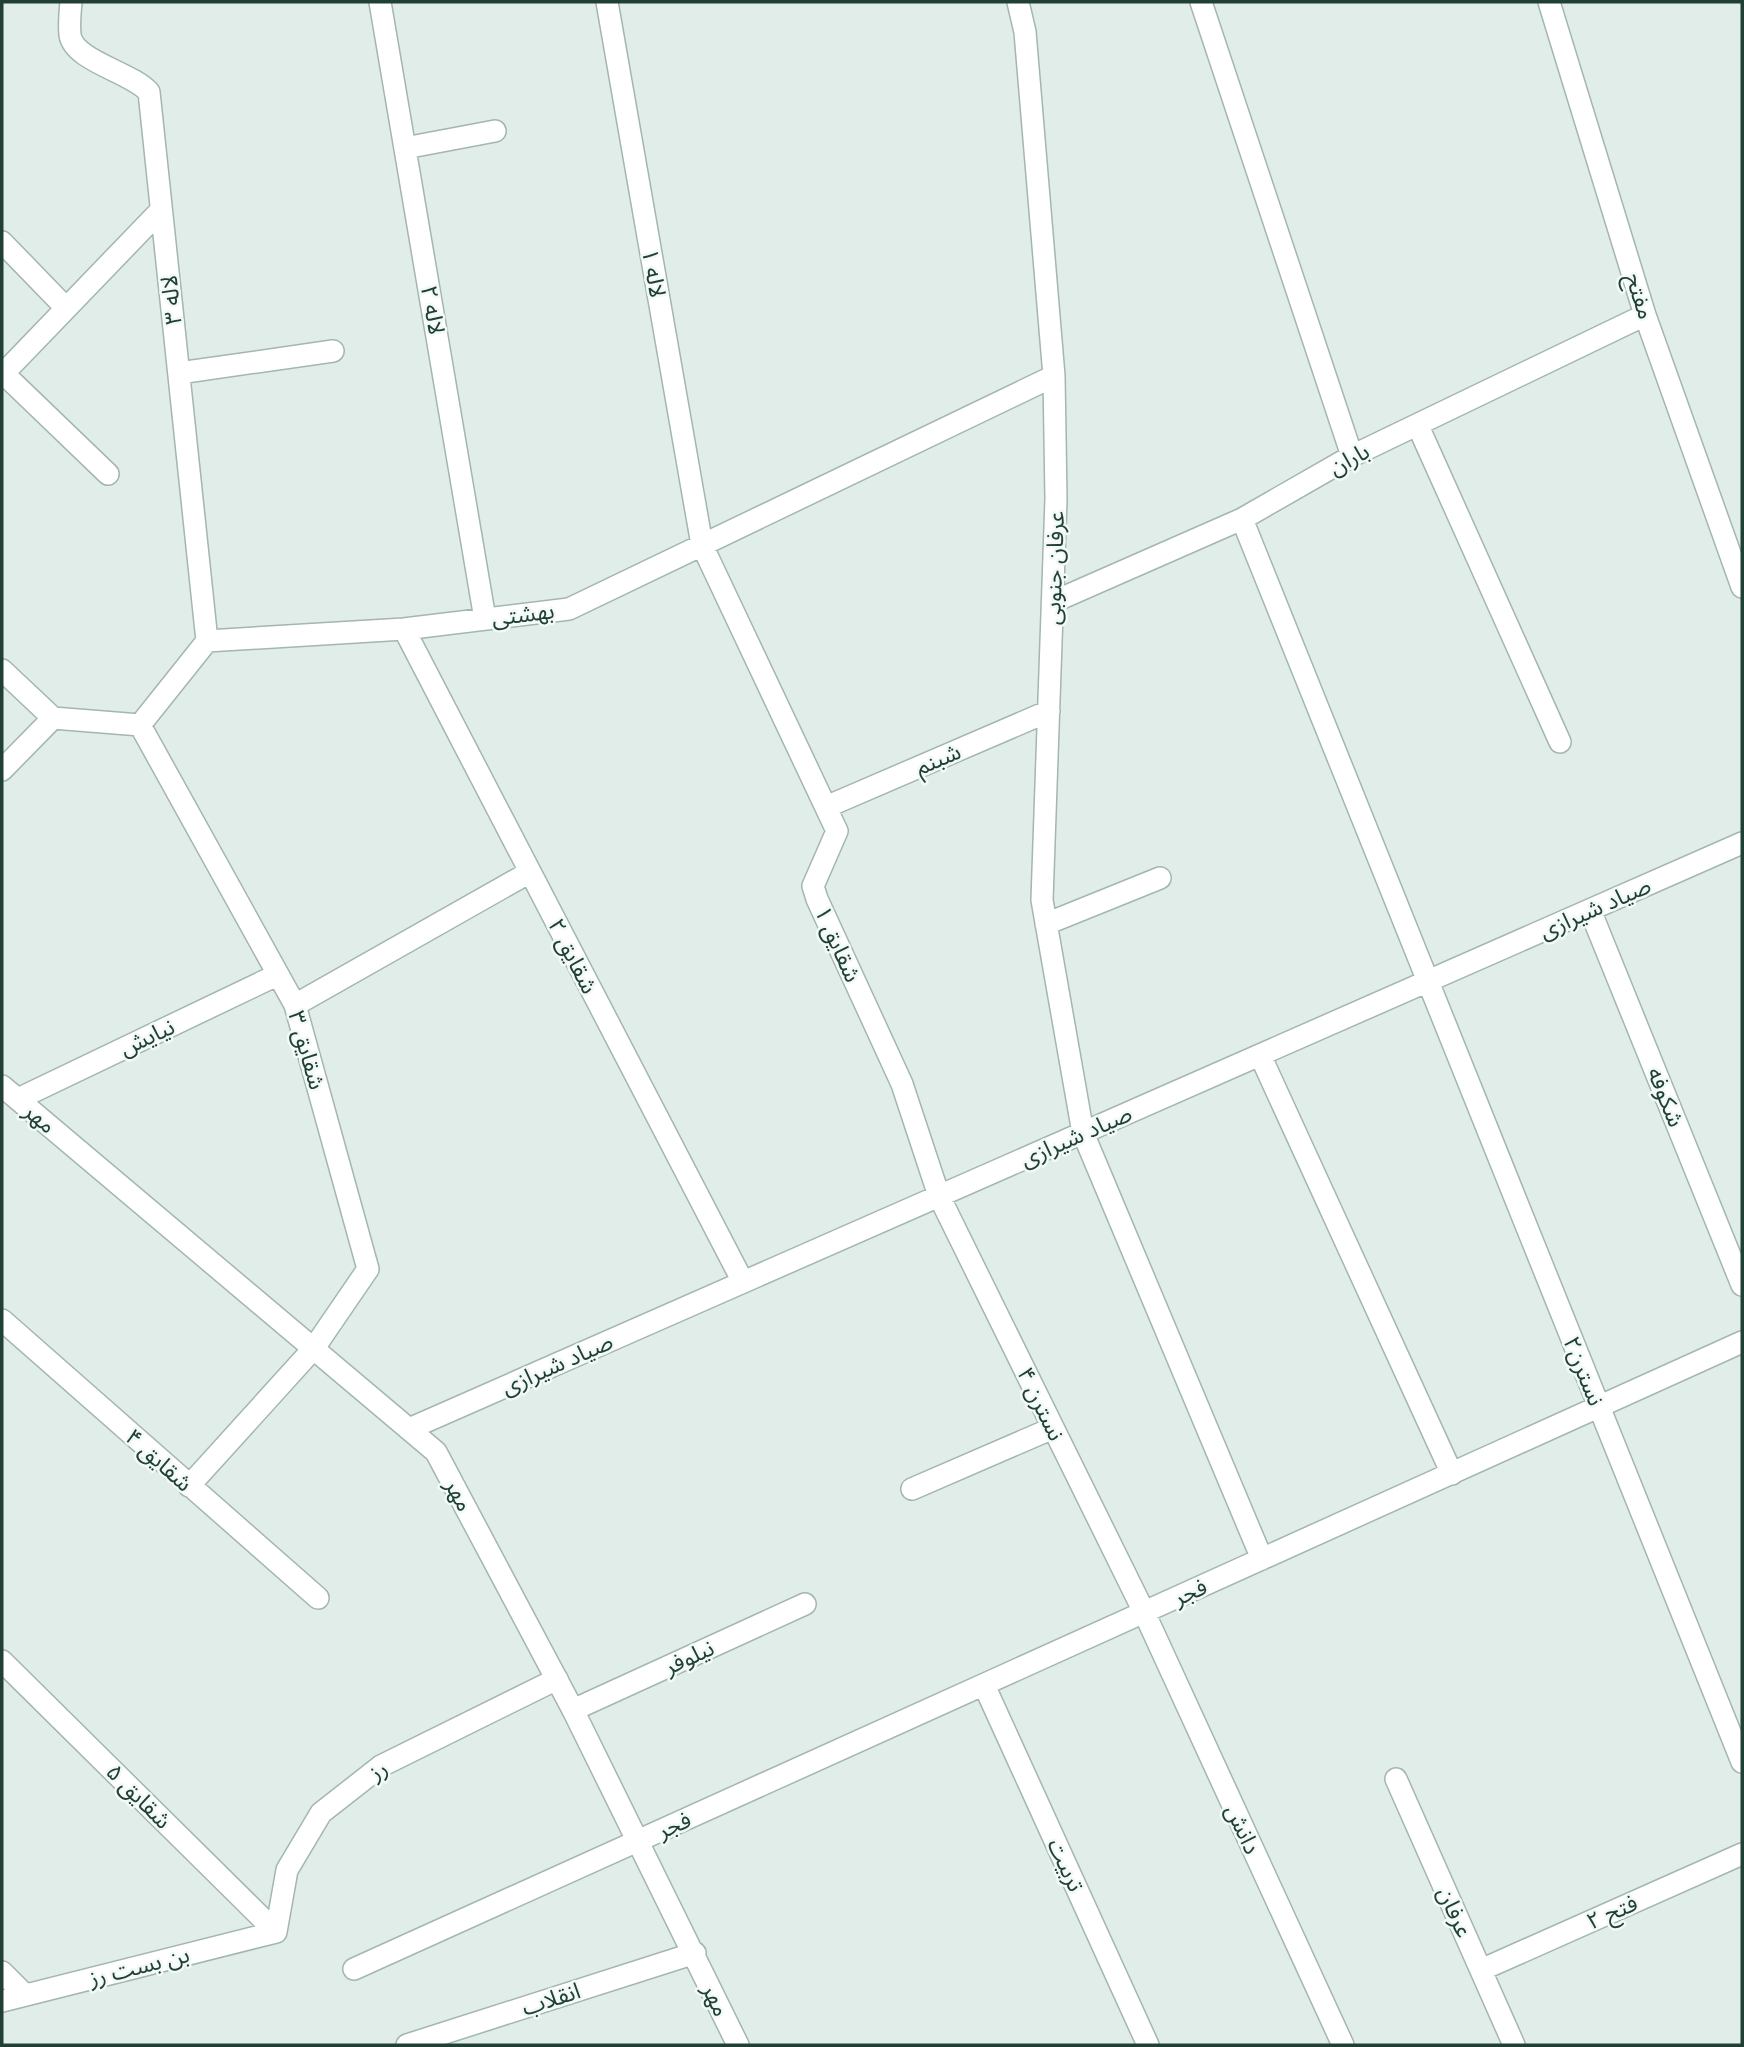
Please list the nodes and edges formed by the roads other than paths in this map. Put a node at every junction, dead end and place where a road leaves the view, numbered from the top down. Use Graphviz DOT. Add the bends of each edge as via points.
graph roads {
  1 [pos="71,2"];
  2 [pos="380,2"];
  3 [pos="607,2"];
  4 [pos="1018,2"];
  5 [pos="1201,2"];
  6 [pos="1549,2"];
  7 [pos="495,131"];
  8 [pos="405,148"];
  9 [pos="161,210"];
  10 [pos="2,242"];
  11 [pos="66,308"];
  12 [pos="1645,316"];
  13 [pos="333,351"];
  14 [pos="179,373"];
  15 [pos="3,374"];
  16 [pos="1054,376"];
  17 [pos="1418,426"];
  18 [pos="1352,456"];
  19 [pos="108,474"];
  20 [pos="1242,519"];
  21 [pos="702,545"];
  22 [pos="1742,587"];
  23 [pos="1053,602"];
  24 [pos="485,619"];
  25 [pos="404,629"];
  26 [pos="207,641"];
  27 [pos="2,670"];
  28 [pos="1049,711"];
  29 [pos="53,718"];
  30 [pos="140,725"];
  31 [pos="1560,742"];
  32 [pos="2,770"];
  33 [pos="827,807"];
  34 [pos="1742,843"];
  35 [pos="530,872"];
  36 [pos="1160,878"];
  37 [pos="1590,910"];
  38 [pos="1046,924"];
  39 [pos="277,975"];
  40 [pos="1427,980"];
  41 [pos="295,1005"];
  42 [pos="1260,1055"];
  43 [pos="10,1092"];
  44 [pos="1083,1133"];
  45 [pos="939,1196"];
  46 [pos="743,1282"];
  47 [pos="1742,1285"];
  48 [pos="2,1320"];
  49 [pos="1742,1342"];
  50 [pos="314,1348"];
  51 [pos="1599,1407"];
  52 [pos="1053,1428"];
  53 [pos="409,1429"];
  54 [pos="1452,1474"];
  55 [pos="189,1486"];
  56 [pos="912,1489"];
  57 [pos="1262,1559"];
  58 [pos="318,1598"];
  59 [pos="805,1604"];
  60 [pos="1144,1612"];
  61 [pos="2,1661"];
  62 [pos="557,1679"];
  63 [pos="984,1685"];
  64 [pos="573,1710"];
  65 [pos="1742,1762"];
  66 [pos="1396,1779"];
  67 [pos="638,1841"];
  68 [pos="1742,1854"];
  69 [pos="276,1932"];
  70 [pos="695,1953"];
  71 [pos="354,1969"];
  72 [pos="1481,1970"];
  73 [pos="2,1972"];
  74 [pos="25,1995"];
  75 [pos="2,2000"];
  76 [pos="407,2045"];
  77 [pos="738,2045"];
  78 [pos="1148,2045"];
  79 [pos="1343,2045"];
  80 [pos="1514,2045"];
  1 -- 9 [label="street, لاله ۳" via="70,38 81,53 140,82 149,92"];
  2 -- 8 [label="street, لاله ۲"];
  3 -- 21 [label="street, لاله ۱"];
  4 -- 16 [label="street, عرفان جنوبی" via="1025,32"];
  5 -- 18 [label="street"];
  6 -- 12 [label="street, مفتح"];
  7 -- 8 [label="street"];
  8 -- 24 [label="street, لاله ۲"];
  9 -- 11 [label="street"];
  9 -- 14 [label="street, لاله ۳"];
  10 -- 11 [label="street"];
  11 -- 15 [label="street"];
  12 -- 17 [label="street, باران"];
  12 -- 22 [label="street, مفتح"];
  13 -- 14 [label="street"];
  14 -- 26 [label="street, لاله ۳"];
  15 -- 19 [label="street"];
  16 -- 21 [label="street, بهشتی"];
  16 -- 23 [label="street, عرفان جنوبی"];
  17 -- 18 [label="street, باران"];
  17 -- 31 [label="street"];
  18 -- 20 [label="street, باران"];
  20 -- 23 [label="street, باران"];
  20 -- 40 [label="street, نسترن۲"];
  21 -- 24 [label="street, بهشتی" via="569,609"];
  21 -- 33 [label="street, شقایق ۱"];
  23 -- 28 [label="street, عرفان جنوبی"];
  24 -- 25 [label="street, بهشتی"];
  25 -- 26 [label="street, بهشتی"];
  25 -- 35 [label="street, شقایق ۲"];
  26 -- 30 [label="street"];
  27 -- 29 [label="street"];
  28 -- 33 [label="street, شبنم"];
  28 -- 38 [label="street, عرفان جنوبی" via="1042,900"];
  29 -- 30 [label="street"];
  29 -- 32 [label="street"];
  30 -- 39 [label="street, شقایق ۳"];
  33 -- 45 [label="street, شقایق ۱" via="838,831 813,886 902,1084"];
  34 -- 37 [label="street, صیاد شیرازی"];
  35 -- 41 [label="street"];
  35 -- 46 [label="street, شقایق ۲"];
  36 -- 38 [label="street"];
  37 -- 40 [label="street, صیاد شیرازی"];
  37 -- 47 [label="street, شکوفه"];
  38 -- 44 [label="street, عرفان جنوبی"];
  39 -- 41 [label="street, شقایق ۳"];
  39 -- 43 [label="street, نیایش"];
  40 -- 42 [label="street, صیاد شیرازی"];
  40 -- 51 [label="street, نسترن۲"];
  41 -- 50 [label="street, شقایق ۳" via="369,1269"];
  42 -- 44 [label="street, صیاد شیرازی"];
  42 -- 54 [label="street"];
  43 -- 50 [label="street, مهر"];
  44 -- 45 [label="street, صیاد شیرازی"];
  44 -- 57 [label="street, عرفان جنوبی"];
  45 -- 46 [label="street, صیاد شیرازی"];
  45 -- 52 [label="street, نسترن ۴"];
  46 -- 53 [label="street, صیاد شیرازی"];
  48 -- 55 [label="street, شقایق ۴"];
  49 -- 51 [label="street, فجر"];
  50 -- 53 [label="street, مهر"];
  50 -- 55 [label="street"];
  51 -- 54 [label="street, فجر"];
  51 -- 65 [label="street, نسترن۲"];
  52 -- 56 [label="street"];
  52 -- 60 [label="street, نسترن ۴"];
  53 -- 62 [label="street, مهر" via="436,1452"];
  54 -- 57 [label="street, فجر"];
  55 -- 58 [label="street, شقایق ۴"];
  57 -- 60 [label="street, فجر"];
  59 -- 64 [label="street, نیلوفر"];
  60 -- 63 [label="street, فجر"];
  60 -- 79 [label="street, دانش"];
  61 -- 69 [label="street, شقایق ۵"];
  62 -- 64 [label="street, مهر"];
  62 -- 69 [label="street, رز" via="381,1766 321,1813 287,1870"];
  63 -- 67 [label="street, فجر"];
  63 -- 78 [label="street, تربیت"];
  64 -- 67 [label="street, مهر"];
  66 -- 72 [label="street, عرفان"];
  67 -- 70 [label="street, مهر"];
  67 -- 71 [label="street, فجر"];
  68 -- 72 [label="street, فتح ۲"];
  69 -- 74 [label="street, بن بست رز"];
  70 -- 76 [label="street, انقلاب"];
  70 -- 77 [label="street, مهر"];
  72 -- 80 [label="street, عرفان"];
  73 -- 74 [label="street"];
  74 -- 75 [label="street, بن بست رز"];
}
